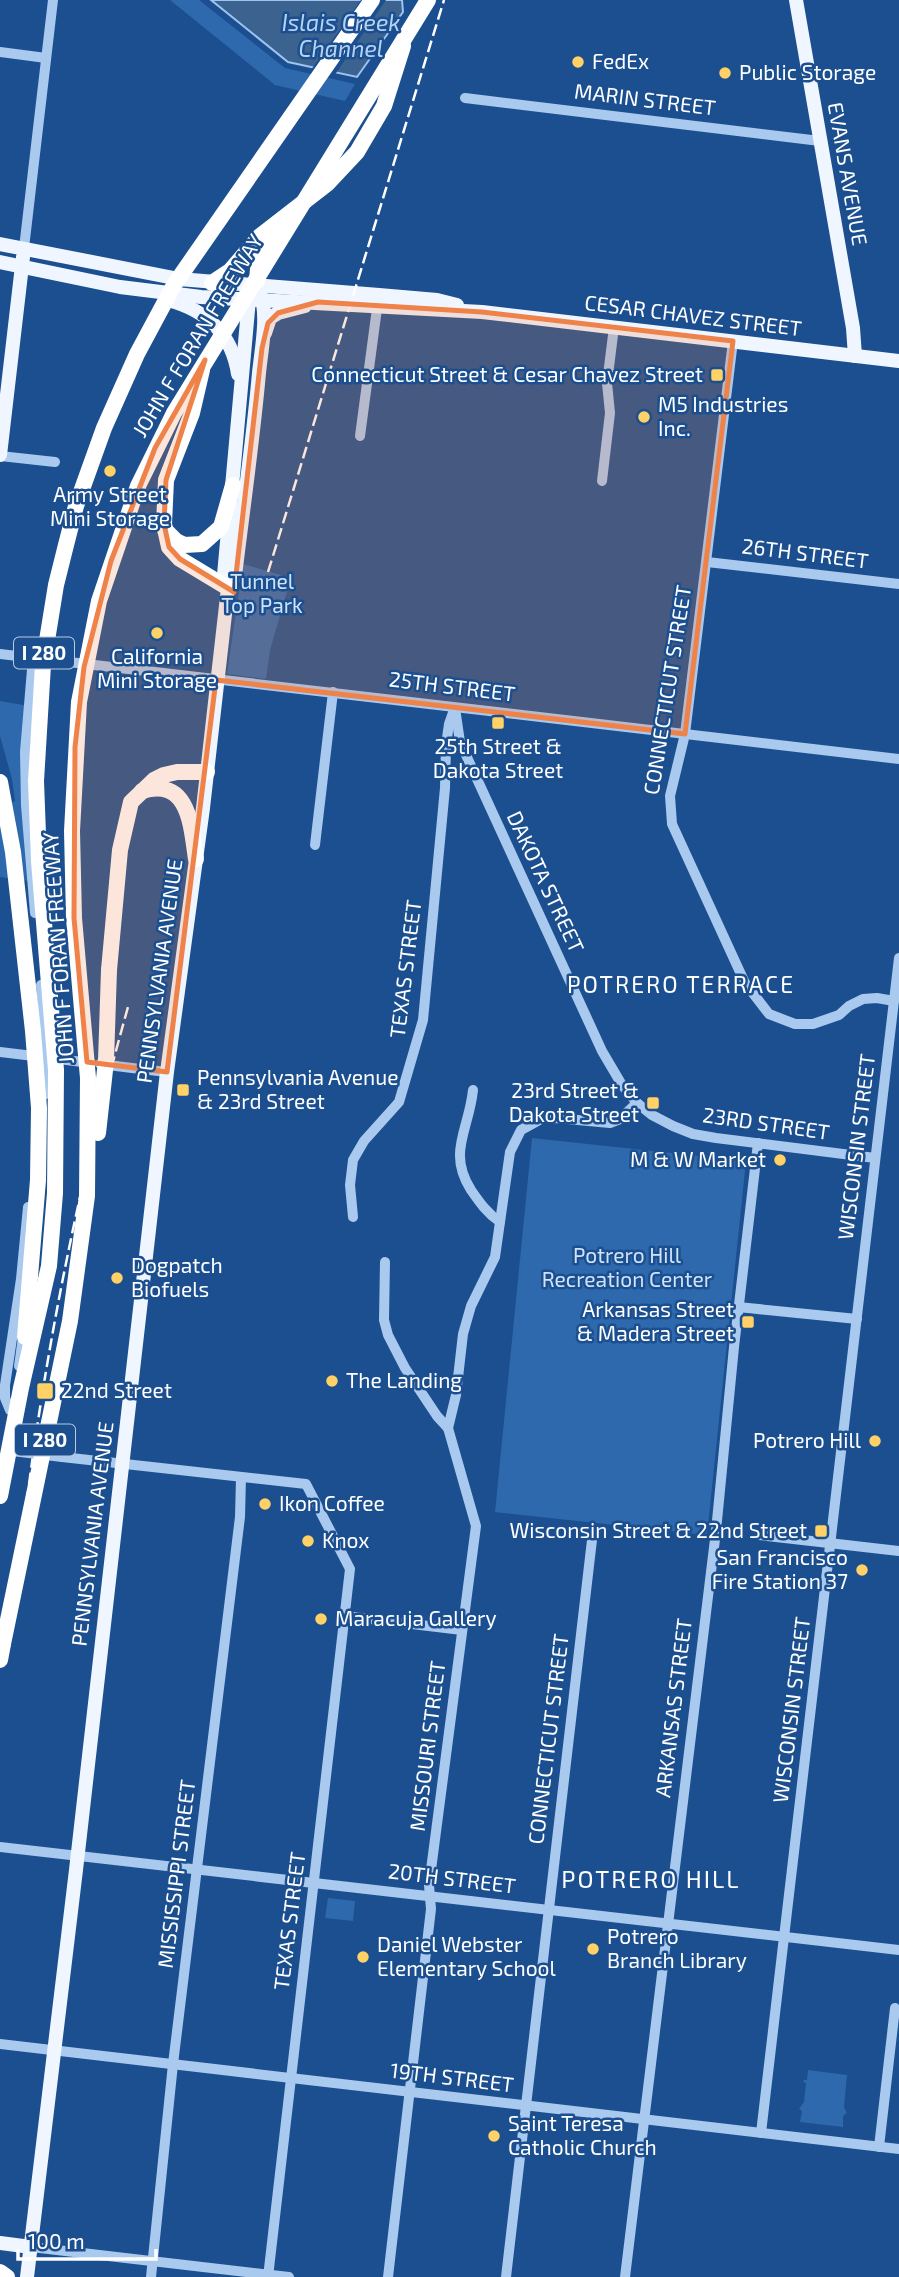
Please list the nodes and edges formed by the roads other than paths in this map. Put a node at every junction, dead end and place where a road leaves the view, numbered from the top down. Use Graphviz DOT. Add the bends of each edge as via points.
graph roads {
  1 [pos="53,0"];
  2 [pos="372,0"];
  3 [pos="418,0"];
  4 [pos="428,0"];
  5 [pos="796,0"];
  6 [pos="0,52"];
  7 [pos="46,58"];
  8 [pos="465,98"];
  9 [pos="820,141"];
  10 [pos="272,226"];
  11 [pos="0,244"];
  12 [pos="24,248"];
  13 [pos="0,262"];
  14 [pos="22,266"];
  15 [pos="212,283"];
  16 [pos="120,287"];
  17 [pos="256,295"];
  18 [pos="378,300"];
  19 [pos="318,302"];
  20 [pos="614,327"];
  21 [pos="733,341"];
  22 [pos="262,348"];
  23 [pos="855,356"];
  24 [pos="205,360"];
  25 [pos="899,361"];
  26 [pos="241,397"];
  27 [pos="360,436"];
  28 [pos="0,455"];
  29 [pos="55,462"];
  30 [pos="602,481"];
  31 [pos="233,485"];
  32 [pos="164,527"];
  33 [pos="707,562"];
  34 [pos="899,584"];
  35 [pos="228,589"];
  36 [pos="0,654"];
  37 [pos="33,658"];
  38 [pos="216,680"];
  39 [pos="333,692"];
  40 [pos="455,708"];
  41 [pos="685,734"];
  42 [pos="899,758"];
  43 [pos="207,772"];
  44 [pos="0,782"];
  45 [pos="142,791"];
  46 [pos="315,845"];
  47 [pos="196,859"];
  48 [pos="899,958"];
  49 [pos="895,1008"];
  50 [pos="0,1052"];
  51 [pos="47,1057"];
  52 [pos="167,1072"];
  53 [pos="473,1090"];
  54 [pos="637,1103"];
  55 [pos="758,1143"];
  56 [pos="875,1158"];
  57 [pos="353,1217"];
  58 [pos="500,1222"];
  59 [pos="83,1236"];
  60 [pos="385,1262"];
  61 [pos="738,1307"];
  62 [pos="857,1319"];
  63 [pos="21,1388"];
  64 [pos="448,1428"];
  65 [pos="6,1450"];
  66 [pos="122,1463"];
  67 [pos="241,1477"];
  68 [pos="0,1496"];
  69 [pos="759,1535"];
  70 [pos="592,1540"];
  71 [pos="831,1543"];
  72 [pos="899,1551"];
  73 [pos="345,1616"];
  74 [pos="462,1630"];
  75 [pos="1,1652"];
  76 [pos="0,1847"];
  77 [pos="78,1857"];
  78 [pos="198,1870"];
  79 [pos="314,1882"];
  80 [pos="430,1896"];
  81 [pos="549,1910"];
  82 [pos="667,1924"];
  83 [pos="785,1938"];
  84 [pos="899,1950"];
  85 [pos="895,2008"];
  86 [pos="0,2044"];
  87 [pos="54,2051"];
  88 [pos="173,2064"];
  89 [pos="291,2078"];
  90 [pos="410,2092"];
  91 [pos="526,2106"];
  92 [pos="644,2119"];
  93 [pos="761,2133"];
  94 [pos="879,2147"];
  95 [pos="899,2149"];
  96 [pos="0,2243"];
  97 [pos="31,2247"];
  98 [pos="153,2262"];
  99 [pos="0,2272"];
  100 [pos="268,2276"];
  101 [pos="6,2277"];
  102 [pos="27,2277"];
  103 [pos="151,2277"];
  104 [pos="289,2277"];
  105 [pos="388,2277"];
  106 [pos="506,2277"];
  107 [pos="625,2277"];
  1 -- 7 [label="street"];
  2 -- 63 [label="highway, I 280, bridge" via="174,285 104,428 66,545 43,665 36,768 56,1070 55,1194 49,1266"];
  3 -- 10 [label="highway, bridge" via="384,106 368,136 343,168"];
  4 -- 24 [label="highway, JOHN F FORAN FREEWAY / I 280, bridge"];
  5 -- 9 [label="main road, EVANS AVENUE"];
  6 -- 7 [label="street"];
  7 -- 12 [label="street"];
  8 -- 9 [label="street, MARIN STREET"];
  9 -- 23 [label="main road, EVANS AVENUE"];
  10 -- 15 [label="highway" via="230,271"];
  10 -- 17 [label="highway" via="259,256"];
  11 -- 12 [label="main road, CESAR CHAVEZ STREET"];
  12 -- 14 [label="main road"];
  12 -- 15 [label="main road, CESAR CHAVEZ STREET"];
  13 -- 14 [label="main road, CESAR CHAVEZ STREET"];
  14 -- 16 [label="main road, CESAR CHAVEZ STREET"];
  14 -- 28 [label="main road"];
  15 -- 17 [label="main road, CESAR CHAVEZ STREET"];
  16 -- 17 [label="main road, CESAR CHAVEZ STREET"];
  16 -- 26 [label="main road" via="185,304 205,315 231,348"];
  17 -- 18 [label="main road, CESAR CHAVEZ STREET"];
  17 -- 19 [label="main road, CESAR CHAVEZ STREET"];
  17 -- 22 [label="main road, PENNSYLVANIA AVENUE"];
  17 -- 26 [label="main road, PENNSYLVANIA AVENUE"];
  18 -- 19 [label="main road, CESAR CHAVEZ STREET"];
  18 -- 20 [label="main road, CESAR CHAVEZ STREET" via="437,300 482,312"];
  18 -- 27 [label="street"];
  19 -- 22 [label="main road" via="270,318"];
  20 -- 21 [label="main road, CESAR CHAVEZ STREET"];
  20 -- 30 [label="street"];
  21 -- 23 [label="main road, CESAR CHAVEZ STREET"];
  21 -- 33 [label="street, CONNECTICUT STREET"];
  22 -- 35 [label="main road, PENNSYLVANIA AVENUE" via="236,576"];
  23 -- 25 [label="main road, CESAR CHAVEZ STREET"];
  24 -- 32 [label="highway, bridge" via="166,480"];
  24 -- 59 [label="highway, JOHN F FORAN FREEWAY / I 280, bridge" via="155,448 124,523 99,601 79,702 72,872 88,1078"];
  26 -- 31 [label="main road, PENNSYLVANIA AVENUE"];
  28 -- 29 [label="street"];
  31 -- 32 [label="highway" via="221,527 202,544 184,545"];
  31 -- 35 [label="main road, PENNSYLVANIA AVENUE" via="224,575"];
  32 -- 35 [label="highway" via="169,547 180,559"];
  33 -- 34 [label="street, 26TH STREET"];
  33 -- 41 [label="street, CONNECTICUT STREET"];
  35 -- 38 [label="main road, PENNSYLVANIA AVENUE"];
  36 -- 37 [label="street, 25TH STREET"];
  37 -- 38 [label="street, 25TH STREET"];
  37 -- 51 [label="street" via="26,805"];
  38 -- 39 [label="street, 25TH STREET"];
  38 -- 43 [label="main road, PENNSYLVANIA AVENUE"];
  39 -- 40 [label="street, 25TH STREET"];
  39 -- 46 [label="street"];
  40 -- 41 [label="street, 25TH STREET"];
  40 -- 54 [label="street, DAKOTA STREET" via="460,742 596,1038"];
  40 -- 57 [label="street, TEXAS STREET" via="446,745 422,1028 399,1102 353,1160"];
  41 -- 42 [label="street, 25TH STREET"];
  41 -- 49 [label="street, CONNECTICUT STREET" via="670,796 673,824 745,983 759,1003 782,1020 813,1024 839,1015 863,999 877,998"];
  43 -- 45 [label="highway" via="164,775"];
  43 -- 47 [label="main road, PENNSYLVANIA AVENUE"];
  44 -- 63 [label="highway, bridge" via="13,852 39,1108 38,1180"];
  45 -- 47 [label="highway" via="161,789 185,804"];
  45 -- 59 [label="highway, bridge" via="131,802 120,850 106,1060"];
  47 -- 52 [label="main road, PENNSYLVANIA AVENUE"];
  48 -- 49 [label="street, WISCONSIN STREET"];
  49 -- 56 [label="street, WISCONSIN STREET"];
  50 -- 51 [label="street"];
  51 -- 52 [label="street, bridge"];
  51 -- 65 [label="street" via="39,1161 29,1191 5,1385 10,1410"];
  52 -- 66 [label="main road, PENNSYLVANIA AVENUE"];
  53 -- 58 [label="street" via="460,1168 486,1212"];
  54 -- 55 [label="street, 23RD STREET" via="694,1134"];
  54 -- 58 [label="street, MISSOURI STREET" via="610,1124 541,1119 521,1130 510,1152"];
  55 -- 56 [label="street, 23RD STREET"];
  55 -- 61 [label="street, ARKANSAS STREET"];
  56 -- 62 [label="street, WISCONSIN STREET"];
  58 -- 64 [label="street, MISSOURI STREET" via="495,1257 463,1334"];
  59 -- 75 [label="highway, JOHN F FORAN FREEWAY / I 280, bridge" via="70,1321"];
  60 -- 64 [label="street" via="388,1335 405,1368"];
  61 -- 62 [label="street"];
  61 -- 82 [label="street, ARKANSAS STREET" via="716,1531"];
  62 -- 71 [label="street, WISCONSIN STREET"];
  63 -- 68 [label="highway, I 280, bridge"];
  64 -- 74 [label="street, MISSOURI STREET" via="476,1526"];
  65 -- 66 [label="street, bridge"];
  66 -- 67 [label="street"];
  66 -- 77 [label="main road, PENNSYLVANIA AVENUE"];
  67 -- 73 [label="street, TEXAS STREET" via="306,1484 350,1569"];
  67 -- 78 [label="street, MISSISSIPPI STREET"];
  69 -- 71 [label="street"];
  70 -- 81 [label="street, CONNECTICUT STREET"];
  71 -- 72 [label="street"];
  71 -- 83 [label="street, WISCONSIN STREET"];
  73 -- 74 [label="street"];
  73 -- 79 [label="street, TEXAS STREET"];
  74 -- 80 [label="street, MISSOURI STREET"];
  76 -- 77 [label="street, 20TH STREET"];
  77 -- 78 [label="street, 20TH STREET"];
  77 -- 87 [label="main road, PENNSYLVANIA AVENUE"];
  78 -- 79 [label="street, 20TH STREET"];
  78 -- 88 [label="street, MISSISSIPPI STREET"];
  79 -- 80 [label="street, 20TH STREET"];
  79 -- 89 [label="street, TEXAS STREET"];
  80 -- 81 [label="street, 20TH STREET"];
  80 -- 90 [label="street, MISSOURI STREET"];
  81 -- 82 [label="street, 20TH STREET"];
  81 -- 91 [label="street, CONNECTICUT STREET"];
  82 -- 83 [label="street, 20TH STREET"];
  82 -- 92 [label="street, ARKANSAS STREET"];
  83 -- 84 [label="street, 20TH STREET"];
  83 -- 93 [label="street, WISCONSIN STREET"];
  85 -- 94 [label="street"];
  86 -- 87 [label="street, 19TH STREET"];
  87 -- 88 [label="street, 19TH STREET"];
  87 -- 97 [label="main road, PENNSYLVANIA AVENUE"];
  88 -- 89 [label="street, 19TH STREET"];
  88 -- 98 [label="street, MISSISSIPPI STREET"];
  89 -- 90 [label="street, 19TH STREET"];
  89 -- 100 [label="street, TEXAS STREET"];
  90 -- 91 [label="street, 19TH STREET"];
  90 -- 105 [label="street, MISSOURI STREET"];
  91 -- 92 [label="street, 19TH STREET"];
  91 -- 106 [label="street, CONNECTICUT STREET"];
  92 -- 93 [label="street, 19TH STREET"];
  92 -- 107 [label="street, ARKANSAS STREET"];
  93 -- 94 [label="street, 19TH STREET"];
  94 -- 95 [label="street, 19TH STREET"];
  96 -- 97 [label="main road"];
  97 -- 98 [label="street"];
  97 -- 102 [label="main road, PENNSYLVANIA AVENUE"];
  98 -- 100 [label="street"];
  98 -- 103 [label="street, MISSISSIPPI STREET"];
  99 -- 101 [label="highway"];
  100 -- 104 [label="street"];
}
